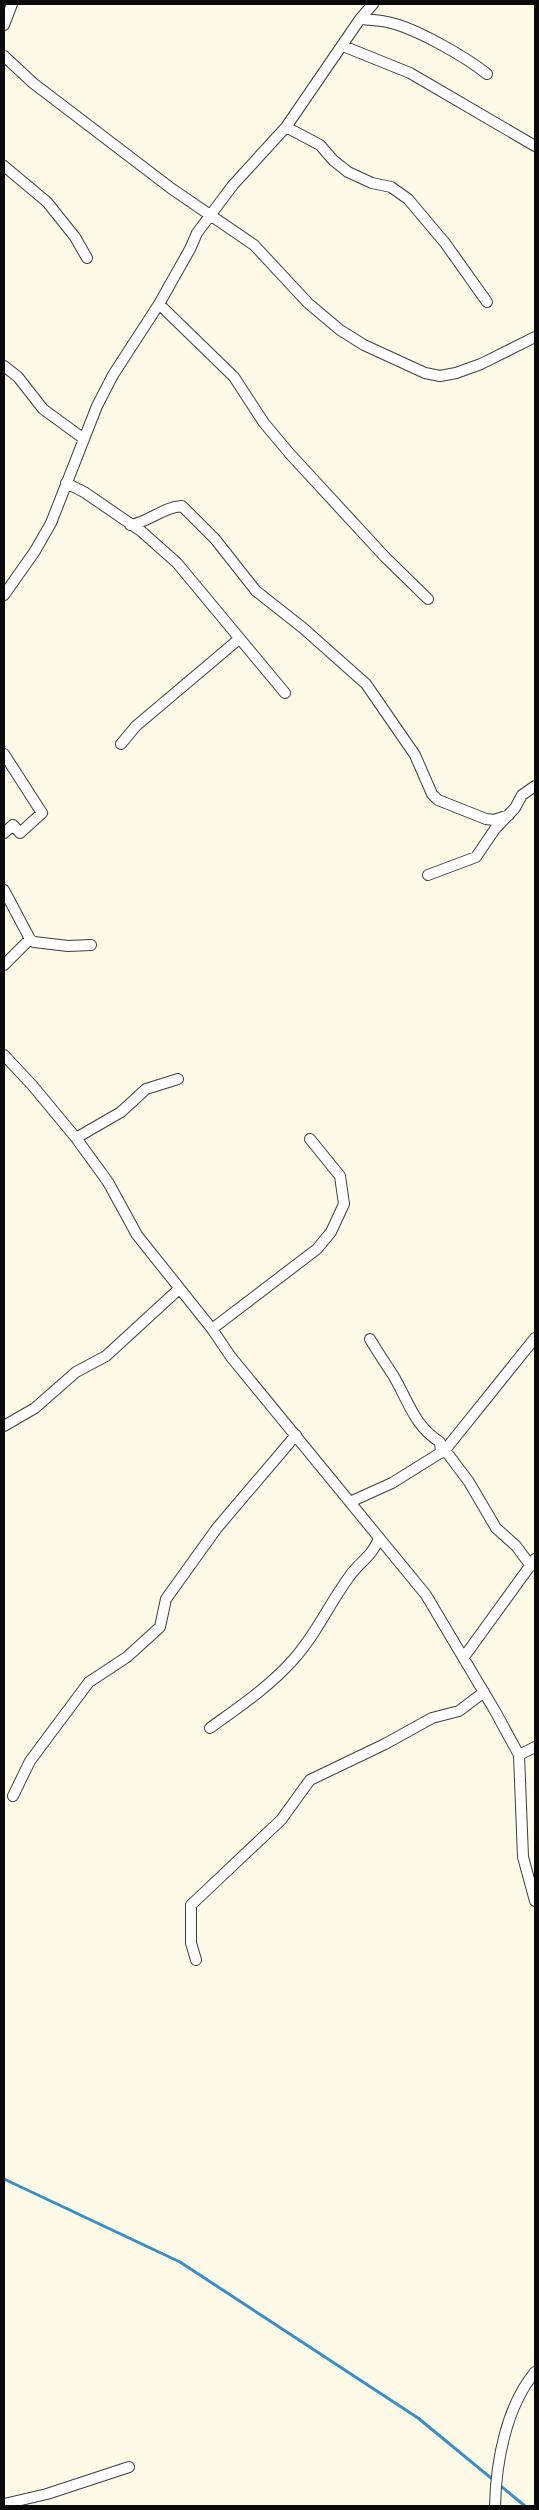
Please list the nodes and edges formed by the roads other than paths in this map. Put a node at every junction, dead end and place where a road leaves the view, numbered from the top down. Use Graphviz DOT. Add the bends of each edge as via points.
graph roads {
  1 [pos="12,4"];
  2 [pos="373,4"];
  3 [pos="360,19"];
  4 [pos="4,24"];
  5 [pos="343,46"];
  6 [pos="4,56"];
  7 [pos="487,74"];
  8 [pos="286,127"];
  9 [pos="535,146"];
  10 [pos="4,166"];
  11 [pos="211,215"];
  12 [pos="87,258"];
  13 [pos="487,302"];
  14 [pos="159,304"];
  15 [pos="535,338"];
  16 [pos="4,366"];
  17 [pos="84,439"];
  18 [pos="66,483"];
  19 [pos="130,525"];
  20 [pos="4,595"];
  21 [pos="428,599"];
  22 [pos="239,639"];
  23 [pos="285,692"];
  24 [pos="121,744"];
  25 [pos="4,754"];
  26 [pos="535,786"];
  27 [pos="509,815"];
  28 [pos="4,833"];
  29 [pos="428,875"];
  30 [pos="4,890"];
  31 [pos="30,939"];
  32 [pos="91,945"];
  33 [pos="4,965"];
  34 [pos="5,1059"];
  35 [pos="178,1079"];
  36 [pos="76,1138"];
  37 [pos="310,1139"];
  38 [pos="179,1289"];
  39 [pos="212,1328"];
  40 [pos="535,1338"];
  41 [pos="370,1339"];
  42 [pos="4,1426"];
  43 [pos="296,1435"];
  44 [pos="443,1452"];
  45 [pos="350,1502"];
  46 [pos="379,1538"];
  47 [pos="533,1563"];
  48 [pos="464,1657"];
  49 [pos="484,1692"];
  50 [pos="210,1728"];
  51 [pos="535,1747"];
  52 [pos="519,1755"];
  53 [pos="13,1796"];
  54 [pos="535,1901"];
  55 [pos="196,1960"];
  56 [pos="535,2372"];
  57 [pos="129,2467"];
  58 [pos="4,2504"];
  59 [pos="495,2506"];
  1 -- 4 [label="street"];
  2 -- 3 [label="street"];
  3 -- 5 [label="street"];
  3 -- 7 [label="street" via="389,22 420,35 477,65"];
  5 -- 8 [label="street"];
  5 -- 9 [label="street" via="410,73"];
  6 -- 11 [label="street" via="34,83 172,189"];
  8 -- 11 [label="street" via="232,185"];
  8 -- 13 [label="street" via="320,145 348,172 391,187 408,199 445,243"];
  10 -- 12 [label="street" via="48,202"];
  11 -- 14 [label="street" via="197,233"];
  11 -- 15 [label="street" via="254,245 302,296 340,330 364,345 425,373 440,376 456,373"];
  14 -- 17 [label="street" via="114,374"];
  14 -- 21 [label="street" via="234,377 264,423 290,454 384,557"];
  16 -- 17 [label="street" via="18,377 43,409"];
  17 -- 18 [label="street"];
  18 -- 19 [label="street"];
  18 -- 20 [label="street" via="47,530"];
  19 -- 22 [label="street" via="177,563"];
  19 -- 27 [label="street" via="171,506 182,506 215,539 256,591 366,684 415,755 432,794 438,800 486,819"];
  22 -- 23 [label="street"];
  22 -- 24 [label="street" via="136,726"];
  25 -- 28 [label="street" via="42,814 20,833 13,826"];
  26 -- 27 [label="street" via="522,796"];
  27 -- 29 [label="street" via="476,857"];
  30 -- 31 [label="street"];
  31 -- 32 [label="street" via="68,946"];
  31 -- 33 [label="street"];
  34 -- 36 [label="street"];
  35 -- 36 [label="street" via="146,1089 121,1112"];
  36 -- 38 [label="street" via="108,1182 137,1235"];
  37 -- 39 [label="street" via="340,1176 344,1204 331,1232 317,1249"];
  38 -- 39 [label="street"];
  38 -- 42 [label="street" via="106,1356 76,1372 35,1408"];
  39 -- 43 [label="street" via="231,1357"];
  40 -- 44 [label="street"];
  41 -- 44 [label="street" via="417,1422 428,1435 440,1442"];
  43 -- 45 [label="street"];
  43 -- 53 [label="street" via="217,1528 166,1599 160,1627 127,1656 88,1682 30,1761"];
  44 -- 45 [label="street" via="392,1484"];
  44 -- 47 [label="street" via="469,1482 496,1528"];
  45 -- 46 [label="street"];
  46 -- 48 [label="street" via="426,1595"];
  46 -- 50 [label="street" via="370,1556 349,1576 321,1623 293,1660 258,1694"];
  47 -- 48 [label="street"];
  48 -- 49 [label="street"];
  49 -- 52 [label="street"];
  49 -- 55 [label="street" via="459,1711 432,1718 310,1780 281,1820 192,1905 191,1943"];
  51 -- 52 [label="street"];
  52 -- 54 [label="street" via="522,1857"];
  56 -- 59 [label="street" via="516,2407 503,2444"];
  57 -- 58 [label="street" via="47,2494"];
}
